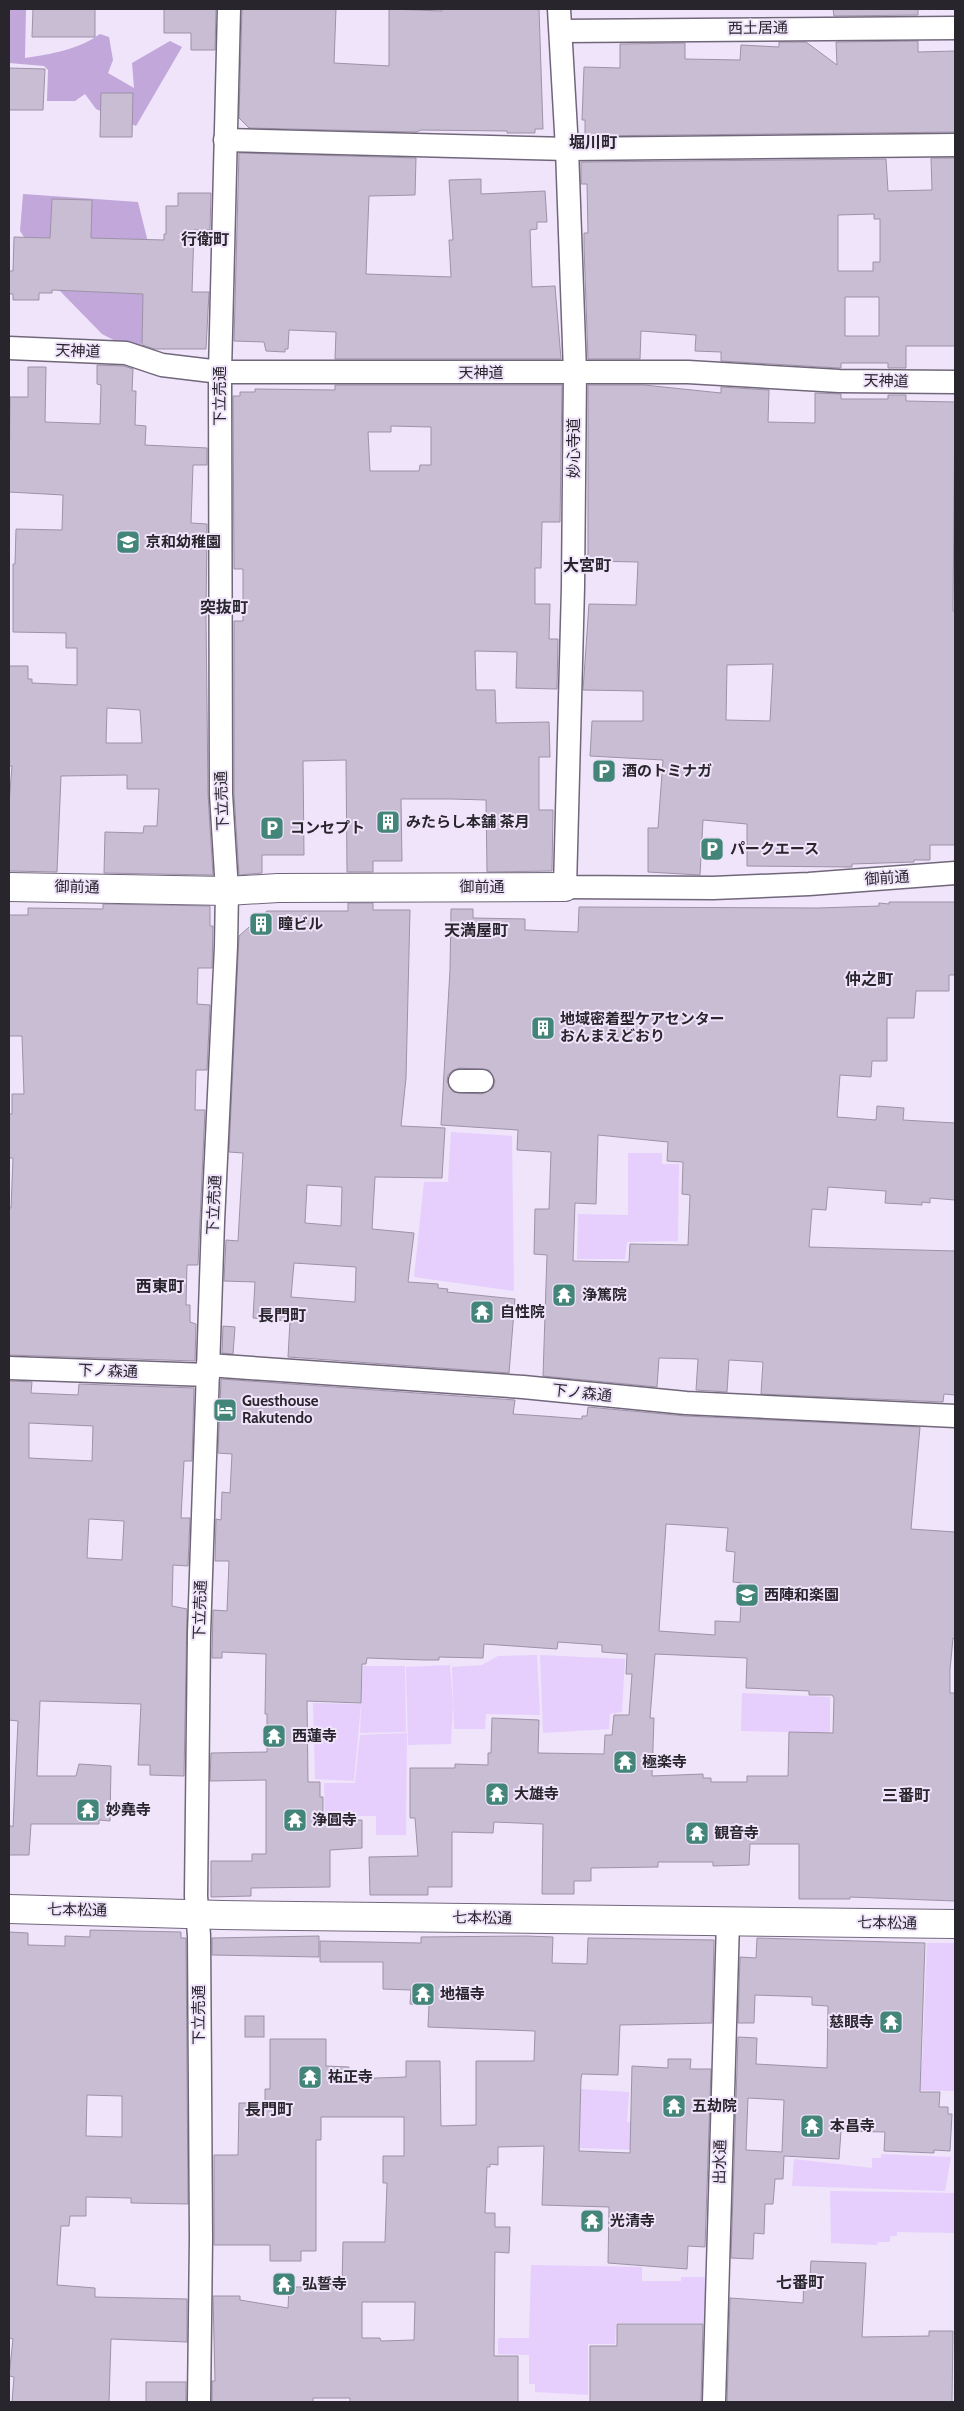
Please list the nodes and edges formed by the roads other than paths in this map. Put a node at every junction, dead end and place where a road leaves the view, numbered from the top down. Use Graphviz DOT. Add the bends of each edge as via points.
graph roads {
  1 [pos="229,9"];
  2 [pos="559,9"];
  3 [pos="853,18"];
  4 [pos="955,28"];
  5 [pos="561,31"];
  6 [pos="226,140"];
  7 [pos="955,145"];
  8 [pos="567,149"];
  9 [pos="9,348"];
  10 [pos="220,372"];
  11 [pos="574,372"];
  12 [pos="955,382"];
  13 [pos="955,873"];
  14 [pos="9,887"];
  15 [pos="565,887"];
  16 [pos="227,891"];
  17 [pos="9,1368"];
  18 [pos="208,1370"];
  19 [pos="955,1416"];
  20 [pos="9,1909"];
  21 [pos="197,1914"];
  22 [pos="728,1921"];
  23 [pos="955,1924"];
  24 [pos="199,2402"];
  25 [pos="714,2402"];
  1 -- 6 [label="street, 下立売通"];
  2 -- 5 [label="street, 妙心寺道"];
  3 -- 4 [label="street, 西土居通"];
  3 -- 5 [label="street, 西土居通"];
  5 -- 8 [label="street, 妙心寺道"];
  6 -- 8 [label="street"];
  6 -- 10 [label="street, 下立売通"];
  7 -- 8 [label="street"];
  8 -- 11 [label="street, 妙心寺道"];
  9 -- 10 [label="street, 天神道" via="126,353 162,365"];
  10 -- 11 [label="street, 天神道"];
  10 -- 16 [label="street, 下立売通" via="221,794"];
  11 -- 12 [label="street, 天神道" via="688,372 839,381"];
  11 -- 15 [label="street, 妙心寺道" via="573,587"];
  13 -- 15 [label="street, 御前通" via="809,884"];
  14 -- 16 [label="street, 御前通"];
  15 -- 16 [label="street, 御前通"];
  16 -- 18 [label="street, 下立売通"];
  17 -- 18 [label="street, 下ノ森通"];
  18 -- 19 [label="street, 下ノ森通" via="523,1387 686,1404"];
  18 -- 21 [label="street, 下立売通" via="199,1634"];
  20 -- 21 [label="street, 七本松通"];
  21 -- 22 [label="street, 七本松通"];
  21 -- 24 [label="street, 下立売通" via="201,2238"];
  22 -- 23 [label="street, 七本松通"];
  22 -- 25 [label="street, 出水通"];
}
